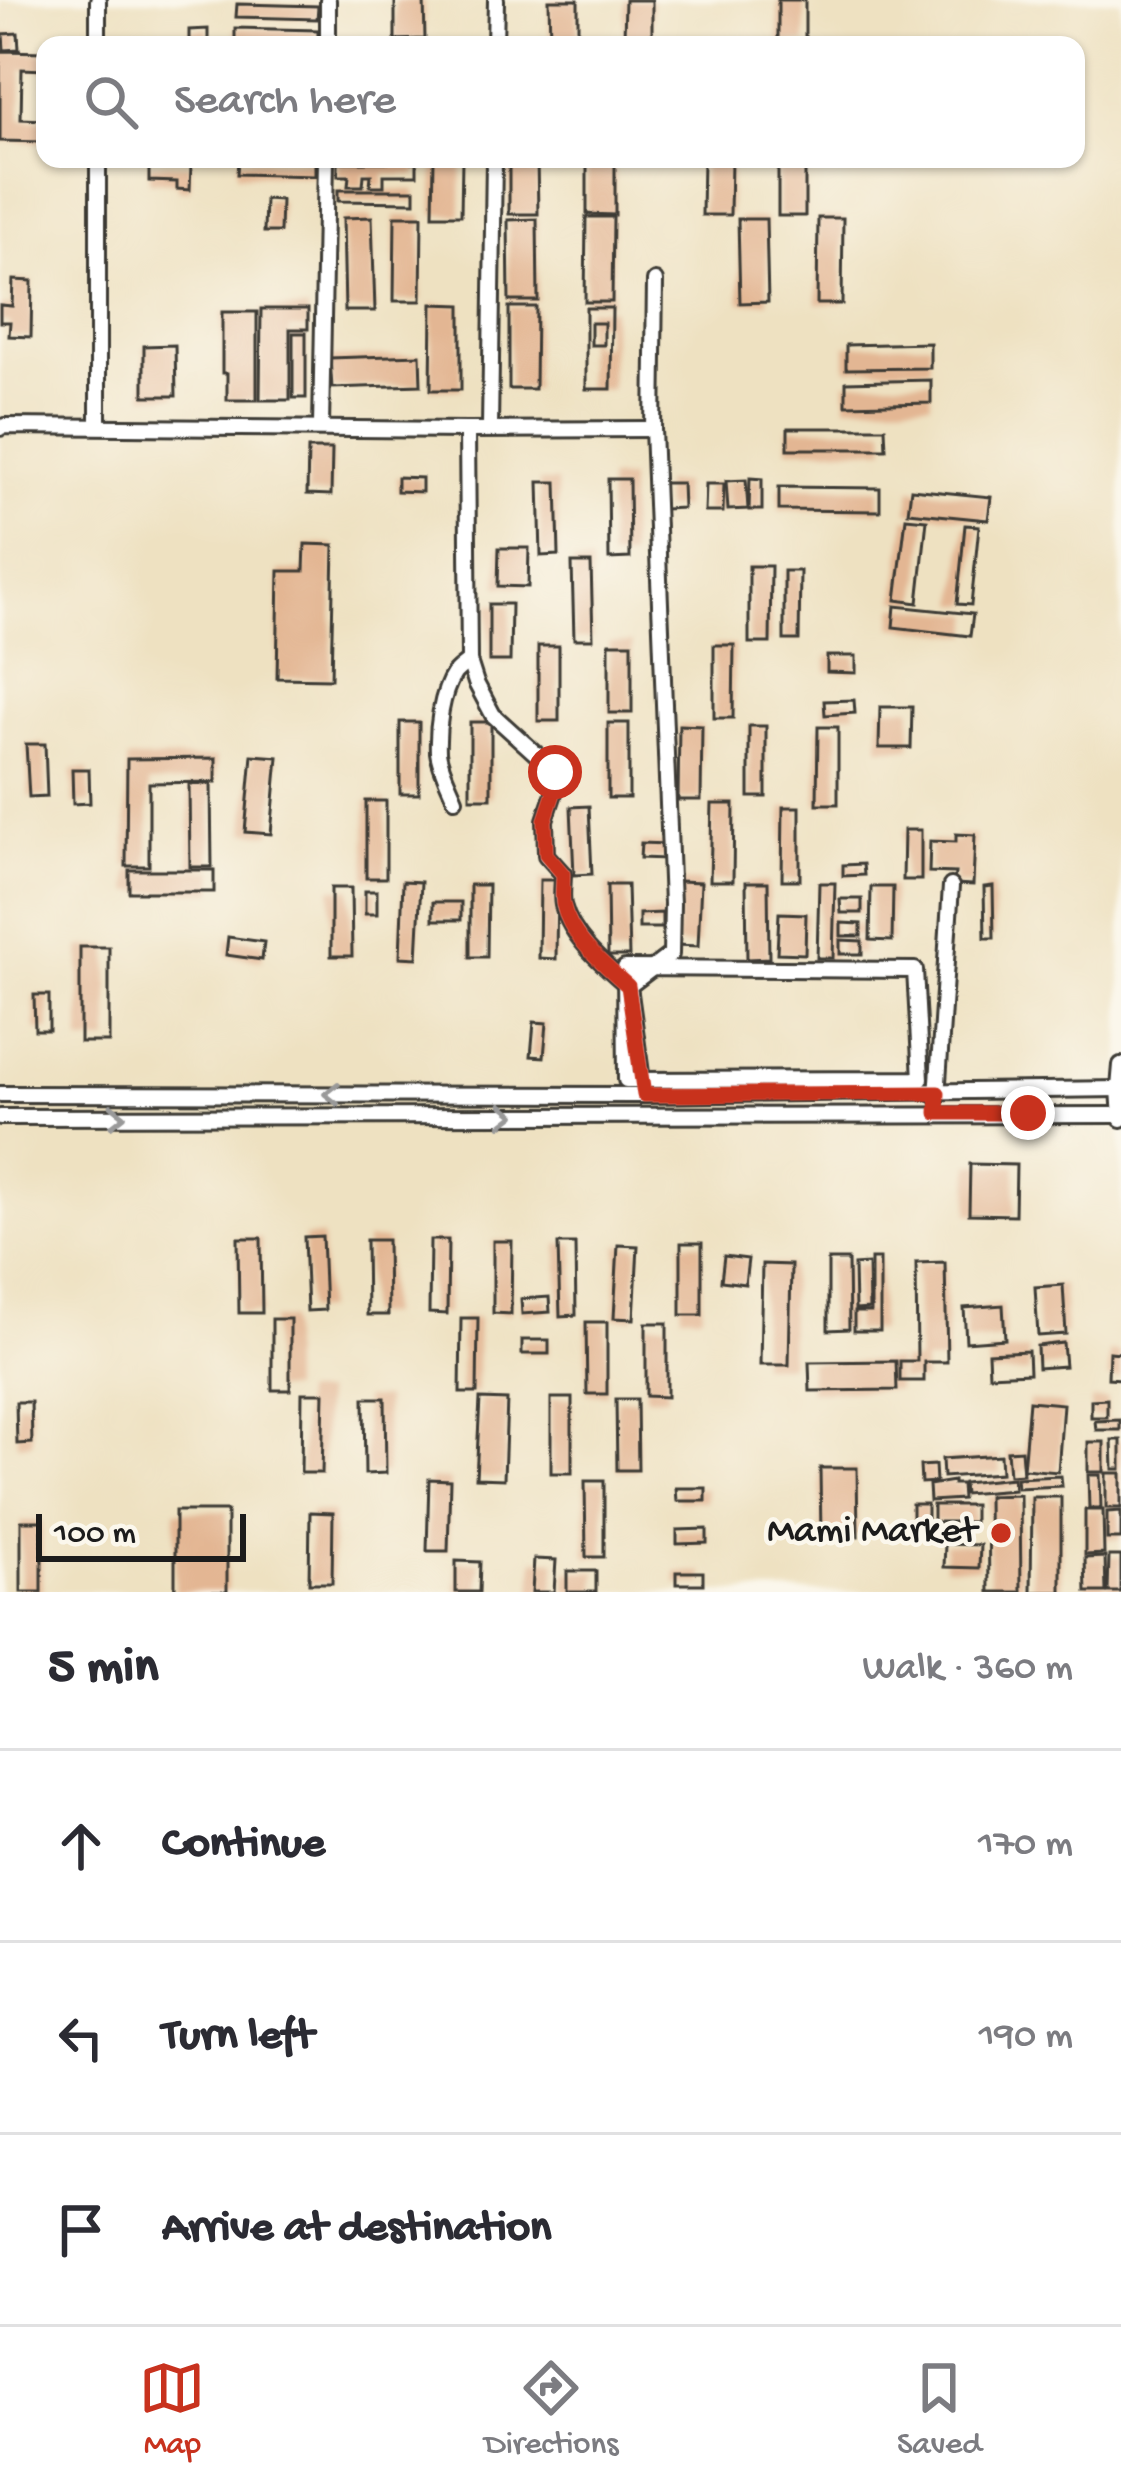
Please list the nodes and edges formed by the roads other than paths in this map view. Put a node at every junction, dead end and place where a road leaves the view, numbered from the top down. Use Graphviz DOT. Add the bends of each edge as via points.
graph roads {
  1 [pos="98,0"];
  2 [pos="328,0"];
  3 [pos="496,0"];
  4 [pos="98,36"];
  5 [pos="328,36"];
  6 [pos="495,36"];
  7 [pos="98,168"];
  8 [pos="326,168"];
  9 [pos="494,168"];
  10 [pos="656,281"];
  11 [pos="98,426"];
  12 [pos="0,428"];
  13 [pos="321,428"];
  14 [pos="490,428"];
  15 [pos="653,429"];
  16 [pos="466,430"];
  17 [pos="469,661"];
  18 [pos="455,799"];
  19 [pos="951,886"];
  20 [pos="628,986"];
  21 [pos="1121,1065"];
  22 [pos="921,1079"];
  23 [pos="1120,1088"];
  24 [pos="938,1093"];
  25 [pos="0,1094"];
  26 [pos="644,1095"];
  27 [pos="937,1113"];
  28 [pos="1121,1116"];
  29 [pos="0,1117"];
  1 -- 4 [label="street"];
  2 -- 5 [label="street"];
  3 -- 6 [label="street"];
  7 -- 11 [label="street"];
  8 -- 13 [label="street"];
  9 -- 14 [label="street"];
  10 -- 15 [label="street"];
  11 -- 12 [label="street"];
  11 -- 13 [label="street"];
  13 -- 16 [label="street"];
  14 -- 15 [label="street"];
  14 -- 16 [label="street"];
  15 -- 20 [label="street" via="670,954"];
  16 -- 17 [label="street"];
  17 -- 18 [label="street" via="454,674 443,704 438,751"];
  17 -- 20 [label="street" via="493,715 555,772 546,854 563,874 563,905 594,956"];
  19 -- 24 [label="street"];
  20 -- 26 [label="street"];
  21 -- 23 [label="street"];
  22 -- 22 [label="street" via="914,970 626,968 626,1080"];
  23 -- 24 [label="street"];
  23 -- 28 [label="street"];
  24 -- 26 [label="street"];
  24 -- 27 [label="street"];
  26 -- 25 [label="street, one-way"];
  27 -- 28 [label="street"];
  29 -- 27 [label="street, one-way"];
}
